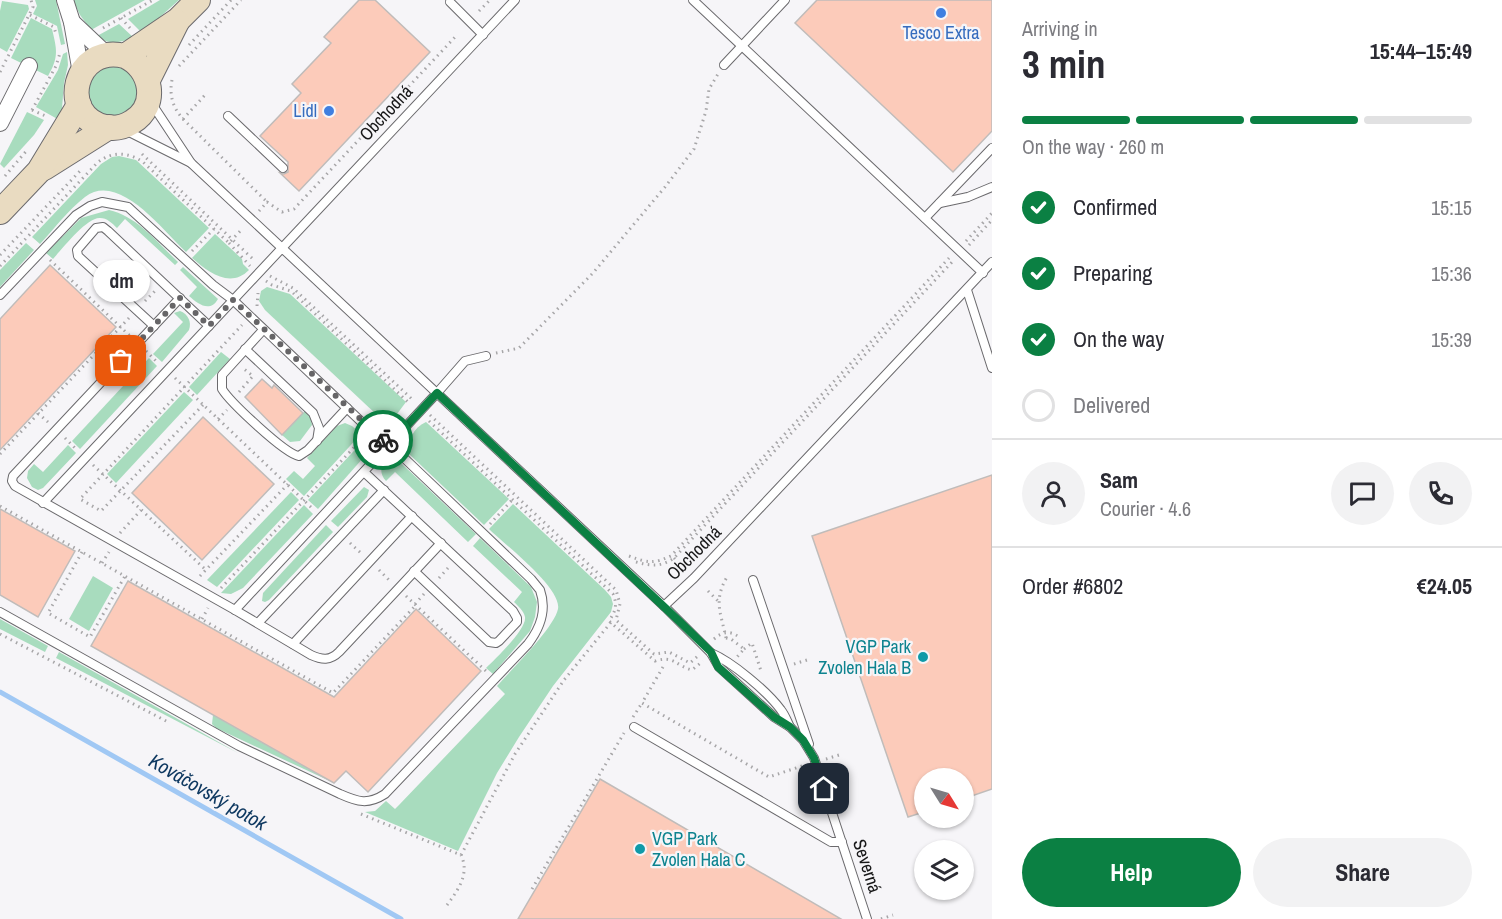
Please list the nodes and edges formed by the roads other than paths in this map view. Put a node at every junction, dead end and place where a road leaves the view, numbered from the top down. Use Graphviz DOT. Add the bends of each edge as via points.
graph roads {
  1 [pos="65,0"];
  2 [pos="198,0"];
  3 [pos="515,0"];
  4 [pos="693,0"];
  5 [pos="785,0"];
  6 [pos="450,2"];
  7 [pos="178,20"];
  8 [pos="72,22"];
  9 [pos="483,34"];
  10 [pos="741,46"];
  11 [pos="116,56"];
  12 [pos="724,65"];
  13 [pos="28,66"];
  14 [pos="81,73"];
  15 [pos="148,89"];
  16 [pos="79,105"];
  17 [pos="228,116"];
  18 [pos="0,123"];
  19 [pos="114,127"];
  20 [pos="992,148"];
  21 [pos="191,164"];
  22 [pos="283,168"];
  23 [pos="39,171"];
  24 [pos="992,187"];
  25 [pos="939,203"];
  26 [pos="0,212"];
  27 [pos="925,218"];
  28 [pos="282,248"];
  29 [pos="992,262"];
  30 [pos="982,273"];
  31 [pos="967,290"];
  32 [pos="0,295"];
  33 [pos="180,298"];
  34 [pos="233,300"];
  35 [pos="154,326"];
  36 [pos="209,326"];
  37 [pos="263,330"];
  38 [pos="245,349"];
  39 [pos="486,356"];
  40 [pos="992,368"];
  41 [pos="437,393"];
  42 [pos="347,408"];
  43 [pos="316,441"];
  44 [pos="389,445"];
  45 [pos="364,472"];
  46 [pos="384,490"];
  47 [pos="43,503"];
  48 [pos="412,516"];
  49 [pos="441,543"];
  50 [pos="414,571"];
  51 [pos="753,580"];
  52 [pos="664,606"];
  53 [pos="235,610"];
  54 [pos="0,612"];
  55 [pos="258,623"];
  56 [pos="292,644"];
  57 [pos="632,725"];
  58 [pos="815,760"];
  59 [pos="842,842"];
  60 [pos="867,919"];
  1 -- 8 [label="street"];
  2 -- 7 [label="street"];
  3 -- 9 [label="lane, Obchodná"];
  4 -- 10 [label="lane"];
  5 -- 10 [label="lane"];
  6 -- 9 [label="lane"];
  7 -- 11 [label="street"];
  7 -- 15 [label="street"];
  8 -- 11 [label="street"];
  8 -- 14 [label="street"];
  9 -- 28 [label="lane, Obchodná"];
  10 -- 12 [label="lane"];
  10 -- 27 [label="lane"];
  11 -- 14 [label="street" via="92,61"];
  11 -- 15 [label="street" via="139,65"];
  13 -- 18 [label="street"];
  14 -- 16 [label="street" via="76,89"];
  15 -- 19 [label="street" via="140,116"];
  15 -- 21 [label="lane, Obchodná"];
  16 -- 19 [label="street" via="93,122"];
  16 -- 23 [label="street"];
  17 -- 22 [label="lane"];
  19 -- 21 [label="lane, Obchodná"];
  19 -- 23 [label="street"];
  20 -- 25 [label="lane"];
  21 -- 28 [label="lane, Obchodná"];
  23 -- 26 [label="street"];
  24 -- 25 [label="lane"];
  25 -- 27 [label="lane"];
  27 -- 30 [label="lane"];
  28 -- 34 [label="lane"];
  28 -- 41 [label="lane, Obchodná"];
  29 -- 30 [label="lane, Obchodná"];
  30 -- 31 [label="lane, Obchodná"];
  31 -- 40 [label="lane"];
  31 -- 52 [label="lane, Obchodná"];
  32 -- 34 [label="lane" via="76,215 102,202 128,207"];
  33 -- 35 [label="lane"];
  33 -- 35 [label="lane" via="105,228 93,230 78,247 78,256"];
  33 -- 36 [label="lane"];
  34 -- 36 [label="lane"];
  34 -- 37 [label="lane"];
  35 -- 47 [label="lane" via="13,476 15,486"];
  36 -- 47 [label="lane"];
  37 -- 38 [label="lane"];
  37 -- 42 [label="lane"];
  38 -- 43 [label="lane" via="313,413 319,428"];
  38 -- 43 [label="lane" via="222,375 225,394 292,455 303,455"];
  39 -- 41 [label="lane" via="465,361"];
  41 -- 44 [label="lane"];
  41 -- 52 [label="lane, Obchodná"];
  42 -- 43 [label="lane"];
  42 -- 44 [label="lane"];
  44 -- 45 [label="lane"];
  44 -- 54 [label="lane" via="540,590 543,611 536,633 495,679 374,800 357,801 239,746"];
  45 -- 46 [label="lane"];
  45 -- 53 [label="lane"];
  46 -- 48 [label="lane"];
  46 -- 55 [label="lane"];
  47 -- 53 [label="lane"];
  48 -- 49 [label="lane"];
  48 -- 56 [label="lane"];
  49 -- 50 [label="lane"];
  49 -- 50 [label="lane" via="516,614 516,622 507,633 496,643 489,642"];
  50 -- 56 [label="lane" via="334,657 317,657"];
  51 -- 58 [label="lane"];
  52 -- 58 [label="lane, Severná" via="709,650 718,667 803,740"];
  53 -- 55 [label="lane"];
  55 -- 56 [label="lane"];
  57 -- 59 [label="lane" via="831,842"];
  58 -- 59 [label="lane, Severná"];
  59 -- 60 [label="lane, Severná"];
}
